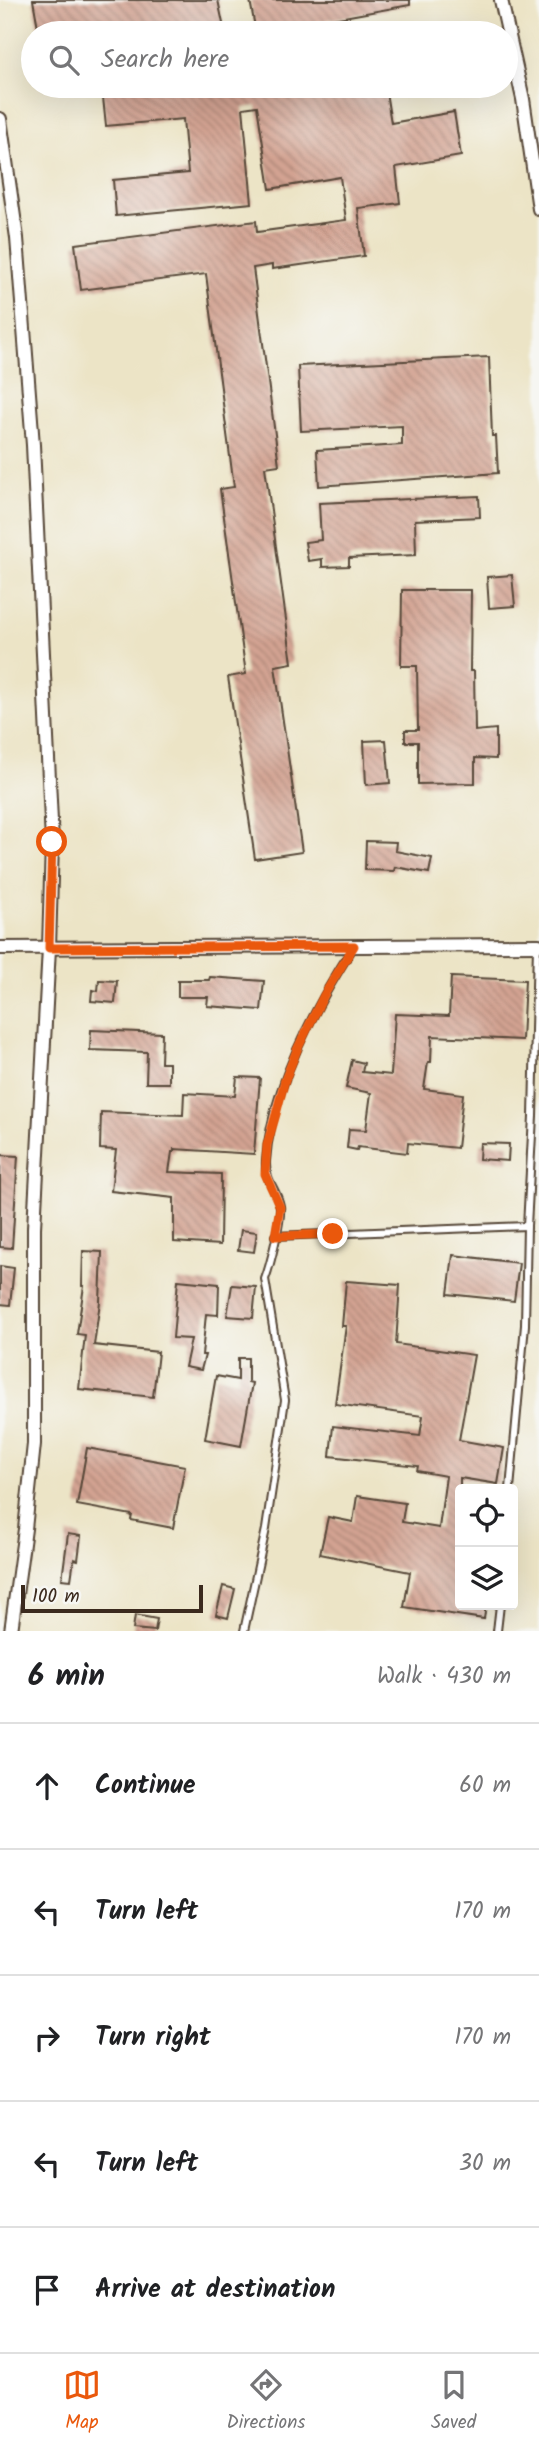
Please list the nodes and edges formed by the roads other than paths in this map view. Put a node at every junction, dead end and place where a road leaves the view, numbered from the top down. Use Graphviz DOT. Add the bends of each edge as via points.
graph roads {
  1 [pos="501,0"];
  2 [pos="506,21"];
  3 [pos="518,76"];
  4 [pos="0,119"];
  5 [pos="539,209"];
  6 [pos="538,945"];
  7 [pos="354,946"];
  8 [pos="0,948"];
  9 [pos="49,948"];
  10 [pos="527,1226"];
  11 [pos="275,1236"];
  12 [pos="510,1484"];
  13 [pos="499,1610"];
  14 [pos="11,1631"];
  15 [pos="244,1631"];
  16 [pos="497,1631"];
  1 -- 2 [label="street"];
  3 -- 5 [label="street"];
  4 -- 9 [label="street" via="18,238 33,445 52,842"];
  6 -- 7 [label="street"];
  6 -- 10 [label="lane"];
  7 -- 9 [label="street"];
  7 -- 11 [label="lane" via="297,1050 267,1145 265,1174 280,1207"];
  8 -- 9 [label="street"];
  9 -- 14 [label="street" via="34,1228 34,1444"];
  10 -- 11 [label="lane"];
  10 -- 12 [label="lane"];
  11 -- 15 [label="lane" via="265,1279 285,1400 266,1529"];
  13 -- 16 [label="lane"];
}
